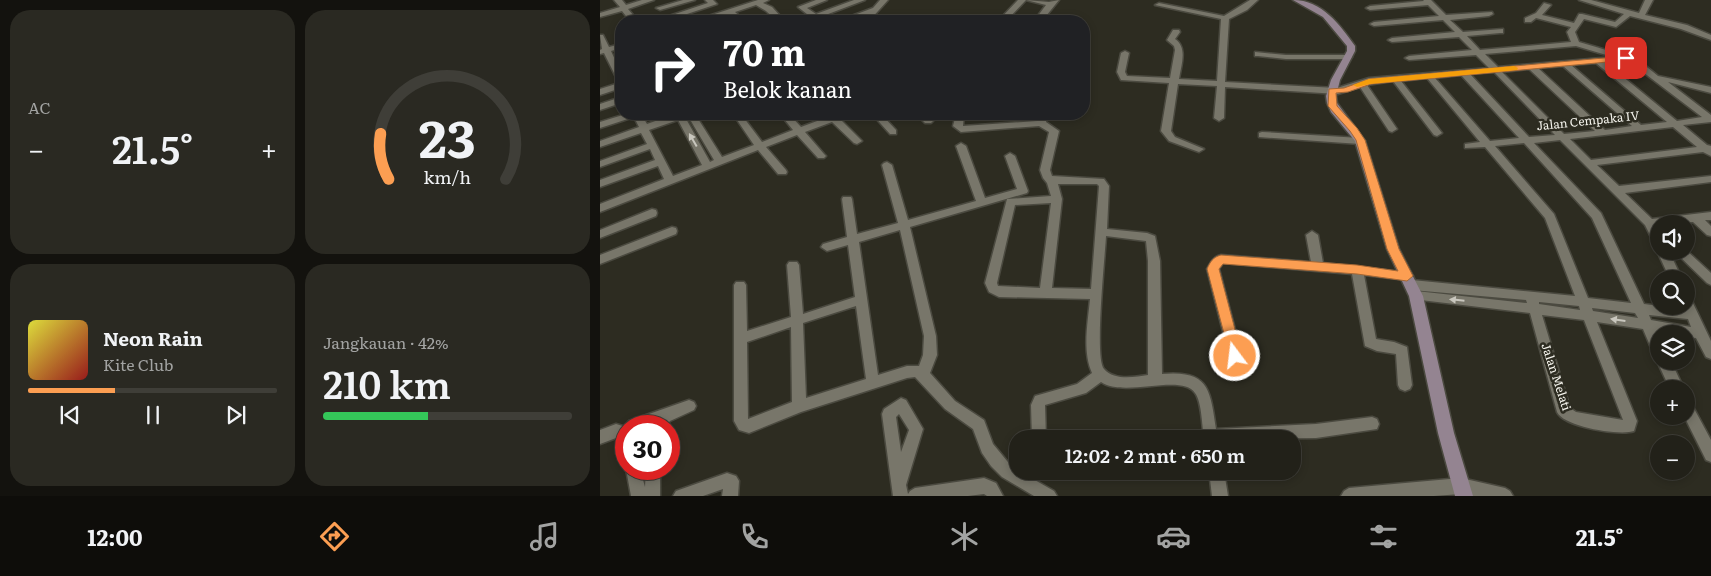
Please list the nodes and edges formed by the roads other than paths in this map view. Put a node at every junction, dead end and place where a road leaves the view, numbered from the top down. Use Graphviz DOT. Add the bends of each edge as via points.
graph roads {
  1 [pos="618,0"];
  2 [pos="650,0"];
  3 [pos="654,0"];
  4 [pos="690,0"];
  5 [pos="742,0"];
  6 [pos="823,0"];
  7 [pos="861,0"];
  8 [pos="884,0"];
  9 [pos="1022,0"];
  10 [pos="1030,0"];
  11 [pos="1254,0"];
  12 [pos="1297,0"];
  13 [pos="1583,0"];
  14 [pos="1649,0"];
  15 [pos="762,1"];
  16 [pos="711,2"];
  17 [pos="1053,2"];
  18 [pos="1428,2"];
  19 [pos="1159,5"];
  20 [pos="1547,5"];
  21 [pos="625,6"];
  22 [pos="749,6"];
  23 [pos="660,8"];
  24 [pos="1370,8"];
  25 [pos="876,9"];
  26 [pos="730,11"];
  27 [pos="1629,13"];
  28 [pos="721,14"];
  29 [pos="1489,14"];
  30 [pos="600,15"];
  31 [pos="665,15"];
  32 [pos="681,15"];
  33 [pos="734,15"];
  34 [pos="776,15"];
  35 [pos="812,15"];
  36 [pos="820,15"];
  37 [pos="859,15"];
  38 [pos="870,15"];
  39 [pos="1008,15"];
  40 [pos="1043,15"];
  41 [pos="1538,15"];
  42 [pos="1641,16"];
  43 [pos="1224,18"];
  44 [pos="1443,18"];
  45 [pos="1528,20"];
  46 [pos="1374,24"];
  47 [pos="1574,25"];
  48 [pos="1500,31"];
  49 [pos="1176,32"];
  50 [pos="1461,34"];
  51 [pos="600,38"];
  52 [pos="1711,38"];
  53 [pos="1392,40"];
  54 [pos="1576,44"];
  55 [pos="603,51"];
  56 [pos="1478,51"];
  57 [pos="1125,53"];
  58 [pos="1258,54"];
  59 [pos="1348,57"];
  60 [pos="1409,58"];
  61 [pos="1628,58"];
  62 [pos="1598,61"];
  63 [pos="1565,64"];
  64 [pos="1532,67"];
  65 [pos="1495,70"];
  66 [pos="615,73"];
  67 [pos="1464,73"];
  68 [pos="1430,77"];
  69 [pos="1657,78"];
  70 [pos="1396,80"];
  71 [pos="1174,83"];
  72 [pos="1222,84"];
  73 [pos="1362,84"];
  74 [pos="615,86"];
  75 [pos="1711,90"];
  76 [pos="1332,91"];
  77 [pos="600,92"];
  78 [pos="615,102"];
  79 [pos="600,107"];
  80 [pos="1219,118"];
  81 [pos="1710,119"];
  82 [pos="616,120"];
  83 [pos="639,120"];
  84 [pos="665,120"];
  85 [pos="684,120"];
  86 [pos="695,120"];
  87 [pos="741,120"];
  88 [pos="790,120"];
  89 [pos="824,120"];
  90 [pos="833,120"];
  91 [pos="882,120"];
  92 [pos="959,120"];
  93 [pos="1027,120"];
  94 [pos="1044,120"];
  95 [pos="1675,124"];
  96 [pos="600,125"];
  97 [pos="644,128"];
  98 [pos="1639,128"];
  99 [pos="1392,129"];
  100 [pos="800,131"];
  101 [pos="893,132"];
  102 [pos="1436,133"];
  103 [pos="1603,133"];
  104 [pos="1262,135"];
  105 [pos="1560,136"];
  106 [pos="1360,140"];
  107 [pos="1526,140"];
  108 [pos="857,141"];
  109 [pos="600,144"];
  110 [pos="1488,144"];
  111 [pos="652,145"];
  112 [pos="760,146"];
  113 [pos="961,146"];
  114 [pos="1468,146"];
  115 [pos="1199,149"];
  116 [pos="1709,150"];
  117 [pos="820,156"];
  118 [pos="1010,156"];
  119 [pos="660,162"];
  120 [pos="720,162"];
  121 [pos="1590,163"];
  122 [pos="600,164"];
  123 [pos="887,165"];
  124 [pos="708,166"];
  125 [pos="782,172"];
  126 [pos="1711,179"];
  127 [pos="670,181"];
  128 [pos="1052,181"];
  129 [pos="600,184"];
  130 [pos="1618,190"];
  131 [pos="847,199"];
  132 [pos="1057,199"];
  133 [pos="982,203"];
  134 [pos="600,208"];
  135 [pos="652,213"];
  136 [pos="1711,216"];
  137 [pos="1696,218"];
  138 [pos="904,226"];
  139 [pos="1650,227"];
  140 [pos="672,231"];
  141 [pos="1101,232"];
  142 [pos="1711,232"];
  143 [pos="600,234"];
  144 [pos="1312,235"];
  145 [pos="853,240"];
  146 [pos="827,246"];
  147 [pos="600,260"];
  148 [pos="1690,260"];
  149 [pos="793,265"];
  150 [pos="1318,267"];
  151 [pos="1357,270"];
  152 [pos="1711,280"];
  153 [pos="740,285"];
  154 [pos="1411,286"];
  155 [pos="1045,293"];
  156 [pos="1097,294"];
  157 [pos="861,300"];
  158 [pos="1533,302"];
  159 [pos="1586,309"];
  160 [pos="1638,309"];
  161 [pos="1650,310"];
  162 [pos="1693,315"];
  163 [pos="797,319"];
  164 [pos="1645,324"];
  165 [pos="1650,334"];
  166 [pos="1700,334"];
  167 [pos="742,338"];
  168 [pos="1711,353"];
  169 [pos="1239,370"];
  170 [pos="923,374"];
  171 [pos="1100,375"];
  172 [pos="1154,380"];
  173 [pos="873,384"];
  174 [pos="1405,385"];
  175 [pos="689,406"];
  176 [pos="799,406"];
  177 [pos="672,415"];
  178 [pos="1372,424"];
  179 [pos="1695,424"];
  180 [pos="1039,430"];
  181 [pos="1209,430"];
  182 [pos="1301,431"];
  183 [pos="615,432"];
  184 [pos="600,437"];
  185 [pos="1711,455"];
  186 [pos="635,480"];
  187 [pos="653,480"];
  188 [pos="1217,480"];
  189 [pos="1463,491"];
  190 [pos="922,495"];
  191 [pos="639,496"];
  192 [pos="652,496"];
  193 [pos="681,496"];
  194 [pos="730,496"];
  195 [pos="995,496"];
  196 [pos="1049,496"];
  197 [pos="1220,496"];
  198 [pos="1349,496"];
  199 [pos="1505,496"];
  1 -- 21 [label="street"];
  2 -- 21 [label="street"];
  3 -- 23 [label="street"];
  4 -- 23 [label="street"];
  5 -- 22 [label="street"];
  6 -- 35 [label="street" via="802,7"];
  7 -- 36 [label="street"];
  8 -- 25 [label="street"];
  9 -- 39 [label="street"];
  10 -- 17 [label="street"];
  11 -- 43 [label="street"];
  12 -- 59 [label="street" via="1329,18 1350,44"];
  13 -- 27 [label="street"];
  14 -- 42 [label="street"];
  15 -- 22 [label="street"];
  15 -- 34 [label="street"];
  16 -- 28 [label="street"];
  16 -- 32 [label="street"];
  17 -- 40 [label="street"];
  18 -- 24 [label="street"];
  18 -- 44 [label="street"];
  19 -- 43 [label="street"];
  20 -- 41 [label="street"];
  21 -- 30 [label="street"];
  22 -- 26 [label="street"];
  23 -- 31 [label="street"];
  25 -- 37 [label="street"];
  25 -- 38 [label="street"];
  26 -- 28 [label="street"];
  26 -- 33 [label="street"];
  27 -- 42 [label="street"];
  27 -- 47 [label="street" via="1616,25 1582,16"];
  29 -- 44 [label="street"];
  41 -- 45 [label="street"];
  41 -- 47 [label="street"];
  42 -- 52 [label="street" via="1694,30"];
  43 -- 72 [label="street"];
  44 -- 46 [label="street"];
  44 -- 50 [label="street"];
  47 -- 54 [label="street" via="1571,32"];
  48 -- 50 [label="street"];
  49 -- 71 [label="street" via="1171,40 1179,48"];
  50 -- 53 [label="street"];
  50 -- 56 [label="street"];
  51 -- 55 [label="street"];
  54 -- 56 [label="street"];
  54 -- 61 [label="street"];
  55 -- 66 [label="street"];
  56 -- 60 [label="street"];
  56 -- 65 [label="street"];
  57 -- 71 [label="street" via="1121,72 1124,78"];
  58 -- 59 [label="street"];
  59 -- 76 [label="street"];
  61 -- 62 [label="street"];
  61 -- 69 [label="street"];
  62 -- 63 [label="street"];
  62 -- 95 [label="street"];
  63 -- 64 [label="street"];
  63 -- 98 [label="street"];
  64 -- 65 [label="street"];
  64 -- 103 [label="street"];
  65 -- 67 [label="street"];
  65 -- 105 [label="street"];
  67 -- 68 [label="street"];
  67 -- 107 [label="street"];
  68 -- 70 [label="street"];
  68 -- 110 [label="street"];
  69 -- 75 [label="street"];
  69 -- 81 [label="street"];
  70 -- 73 [label="street"];
  70 -- 102 [label="street"];
  71 -- 72 [label="street"];
  71 -- 115 [label="street" via="1166,132 1172,139"];
  72 -- 76 [label="street"];
  72 -- 80 [label="street"];
  73 -- 76 [label="street"];
  73 -- 99 [label="street"];
  74 -- 77 [label="street"];
  76 -- 106 [label="street" via="1333,106"];
  78 -- 79 [label="street"];
  81 -- 95 [label="street, Jalan Cempaka IV"];
  82 -- 96 [label="street"];
  83 -- 97 [label="street"];
  84 -- 97 [label="street"];
  124 -- 85 [label="street, one-way"];
  86 -- 120 [label="street"];
  87 -- 112 [label="street"];
  88 -- 100 [label="street"];
  89 -- 100 [label="street"];
  90 -- 108 [label="street"];
  91 -- 101 [label="street"];
  92 -- 93 [label="street" via="961,129"];
  94 -- 128 [label="street" via="1054,131 1045,170"];
  95 -- 98 [label="street, Jalan Cempaka IV"];
  95 -- 116 [label="street"];
  97 -- 109 [label="street"];
  97 -- 111 [label="street"];
  98 -- 103 [label="street, Jalan Cempaka IV"];
  100 -- 112 [label="street"];
  100 -- 117 [label="street"];
  103 -- 105 [label="street, Jalan Cempaka IV"];
  104 -- 106 [label="street"];
  105 -- 107 [label="street, Jalan Cempaka IV"];
  105 -- 121 [label="street"];
  106 -- 154 [label="street" via="1393,249"];
  107 -- 110 [label="street, Jalan Cempaka IV"];
  107 -- 160 [label="street" via="1597,216"];
  110 -- 114 [label="street, Jalan Cempaka IV"];
  110 -- 159 [label="street" via="1550,217"];
  111 -- 119 [label="street"];
  111 -- 122 [label="street"];
  112 -- 120 [label="street"];
  112 -- 125 [label="street"];
  113 -- 133 [label="street"];
  116 -- 121 [label="street"];
  118 -- 133 [label="street" via="1023,191"];
  119 -- 127 [label="street"];
  119 -- 129 [label="street"];
  120 -- 124 [label="street"];
  121 -- 130 [label="street"];
  123 -- 138 [label="street"];
  124 -- 127 [label="street"];
  126 -- 130 [label="street"];
  127 -- 134 [label="street"];
  128 -- 132 [label="street"];
  128 -- 141 [label="street" via="1103,183"];
  130 -- 139 [label="street"];
  131 -- 145 [label="street"];
  132 -- 155 [label="street"];
  132 -- 155 [label="street" via="1011,202 991,283 999,292"];
  133 -- 138 [label="street"];
  135 -- 143 [label="street"];
  136 -- 137 [label="street"];
  137 -- 142 [label="street"];
  138 -- 145 [label="street"];
  138 -- 170 [label="street" via="930,336 930,355"];
  140 -- 147 [label="street"];
  141 -- 156 [label="street"];
  141 -- 172 [label="street" via="1151,239 1154,260"];
  144 -- 150 [label="street"];
  145 -- 146 [label="street"];
  145 -- 157 [label="street"];
  148 -- 152 [label="street"];
  149 -- 163 [label="street"];
  150 -- 151 [label="street"];
  150 -- 169 [label="street" via="1221,259 1216,263 1213,269"];
  151 -- 154 [label="street"];
  151 -- 174 [label="street" via="1370,342 1373,346 1402,351"];
  153 -- 167 [label="street"];
  154 -- 158 [label="street"];
  154 -- 189 [label="street"];
  155 -- 156 [label="street"];
  156 -- 171 [label="street" via="1093,347"];
  157 -- 163 [label="street"];
  157 -- 173 [label="street"];
  158 -- 159 [label="street"];
  158 -- 159 [label="street, Jalan Melati" via="1564,412 1573,418 1629,426 1630,421"];
  159 -- 160 [label="street"];
  164 -- 159 [label="street, one-way"];
  160 -- 161 [label="street"];
  160 -- 164 [label="street"];
  162 -- 166 [label="street"];
  163 -- 167 [label="street"];
  163 -- 176 [label="street"];
  164 -- 165 [label="street"];
  164 -- 166 [label="street"];
  166 -- 168 [label="street"];
  167 -- 176 [label="street" via="741,421 744,425 749,426"];
  170 -- 173 [label="street" via="907,372"];
  170 -- 196 [label="street" via="940,395 979,425 987,448 1002,466"];
  171 -- 172 [label="street" via="1121,383"];
  171 -- 180 [label="street" via="1081,389 1040,400"];
  172 -- 181 [label="street" via="1196,383 1202,390"];
  173 -- 176 [label="street"];
  175 -- 177 [label="street"];
  178 -- 182 [label="street"];
  179 -- 185 [label="street"];
  183 -- 184 [label="street"];
  186 -- 191 [label="street"];
  187 -- 192 [label="street"];
  188 -- 197 [label="street"];
  189 -- 198 [label="street"];
  189 -- 199 [label="street"];
  190 -- 195 [label="street" via="984,486 991,488"];
  193 -- 194 [label="street" via="727,480 731,481"];
}
